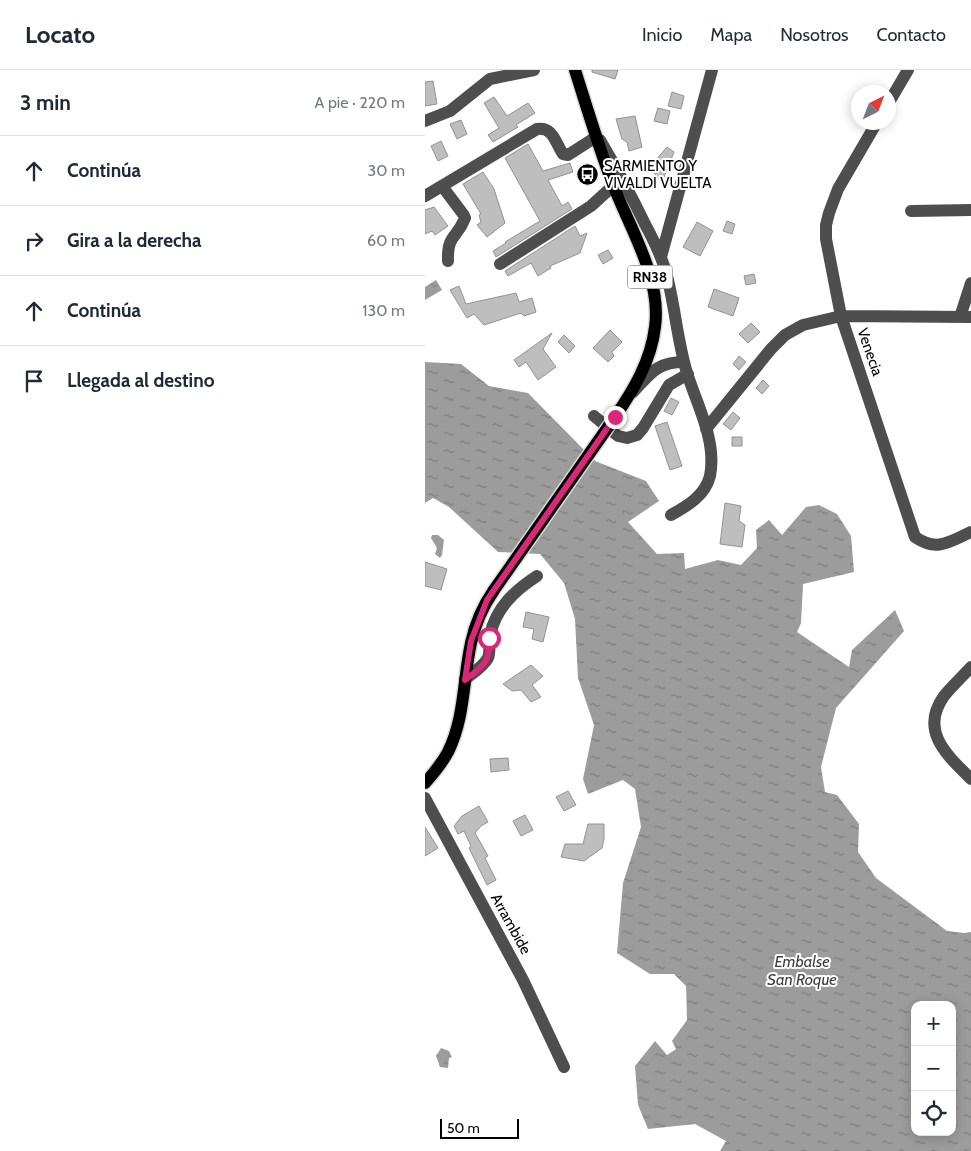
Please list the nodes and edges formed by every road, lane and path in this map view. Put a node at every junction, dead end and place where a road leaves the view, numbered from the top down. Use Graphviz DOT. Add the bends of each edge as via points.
graph roads {
  1 [pos="534,70"];
  2 [pos="575,70"];
  3 [pos="713,70"];
  4 [pos="908,70"];
  5 [pos="896,91"];
  6 [pos="425,121"];
  7 [pos="872,130"];
  8 [pos="595,132"];
  9 [pos="442,186"];
  10 [pos="614,186"];
  11 [pos="425,196"];
  12 [pos="971,210"];
  13 [pos="911,211"];
  14 [pos="661,257"];
  15 [pos="448,261"];
  16 [pos="500,264"];
  17 [pos="971,283"];
  18 [pos="841,316"];
  19 [pos="965,317"];
  20 [pos="686,368"];
  21 [pos="629,395"];
  22 [pos="594,416"];
  23 [pos="707,429"];
  24 [pos="671,515"];
  25 [pos="971,532"];
  26 [pos="537,576"];
  27 [pos="971,667"];
  28 [pos="465,680"];
  29 [pos="971,779"];
  30 [pos="425,783"];
  31 [pos="425,798"];
  32 [pos="564,1068"];
  1 -- 6 [label="street" via="490,79 450,111"];
  2 -- 8 [label="main road, RN38"];
  3 -- 14 [label="street"];
  4 -- 5 [label="street"];
  7 -- 18 [label="street, Venecia" via="838,189 826,225"];
  8 -- 9 [label="street" via="567,155 563,154 552,133 537,129"];
  8 -- 10 [label="main road, RN38"];
  8 -- 14 [label="street" via="624,179"];
  9 -- 11 [label="street"];
  9 -- 15 [label="street" via="465,218 450,240"];
  10 -- 16 [label="street" via="591,206"];
  10 -- 21 [label="main road, RN38" via="649,272 656,306 650,352"];
  12 -- 13 [label="street"];
  14 -- 20 [label="street"];
  17 -- 19 [label="street"];
  18 -- 19 [label="street"];
  18 -- 23 [label="street" via="803,325 785,335"];
  18 -- 25 [label="street, Venecia" via="915,537 933,546"];
  20 -- 21 [label="street" via="671,362 661,365"];
  20 -- 22 [label="street" via="669,386 637,435 618,436"];
  20 -- 23 [label="street"];
  21 -- 28 [label="main road, RN38, bridge" via="483,609 473,635"];
  23 -- 24 [label="street" via="711,462 706,486 699,496"];
  26 -- 28 [label="street" via="519,588 498,612 489,638 487,661"];
  27 -- 29 [label="street" via="938,705 933,722 942,748"];
  28 -- 30 [label="main road, RN38" via="453,741 441,764"];
  31 -- 32 [label="street, Arrambide" via="519,972"];
}
